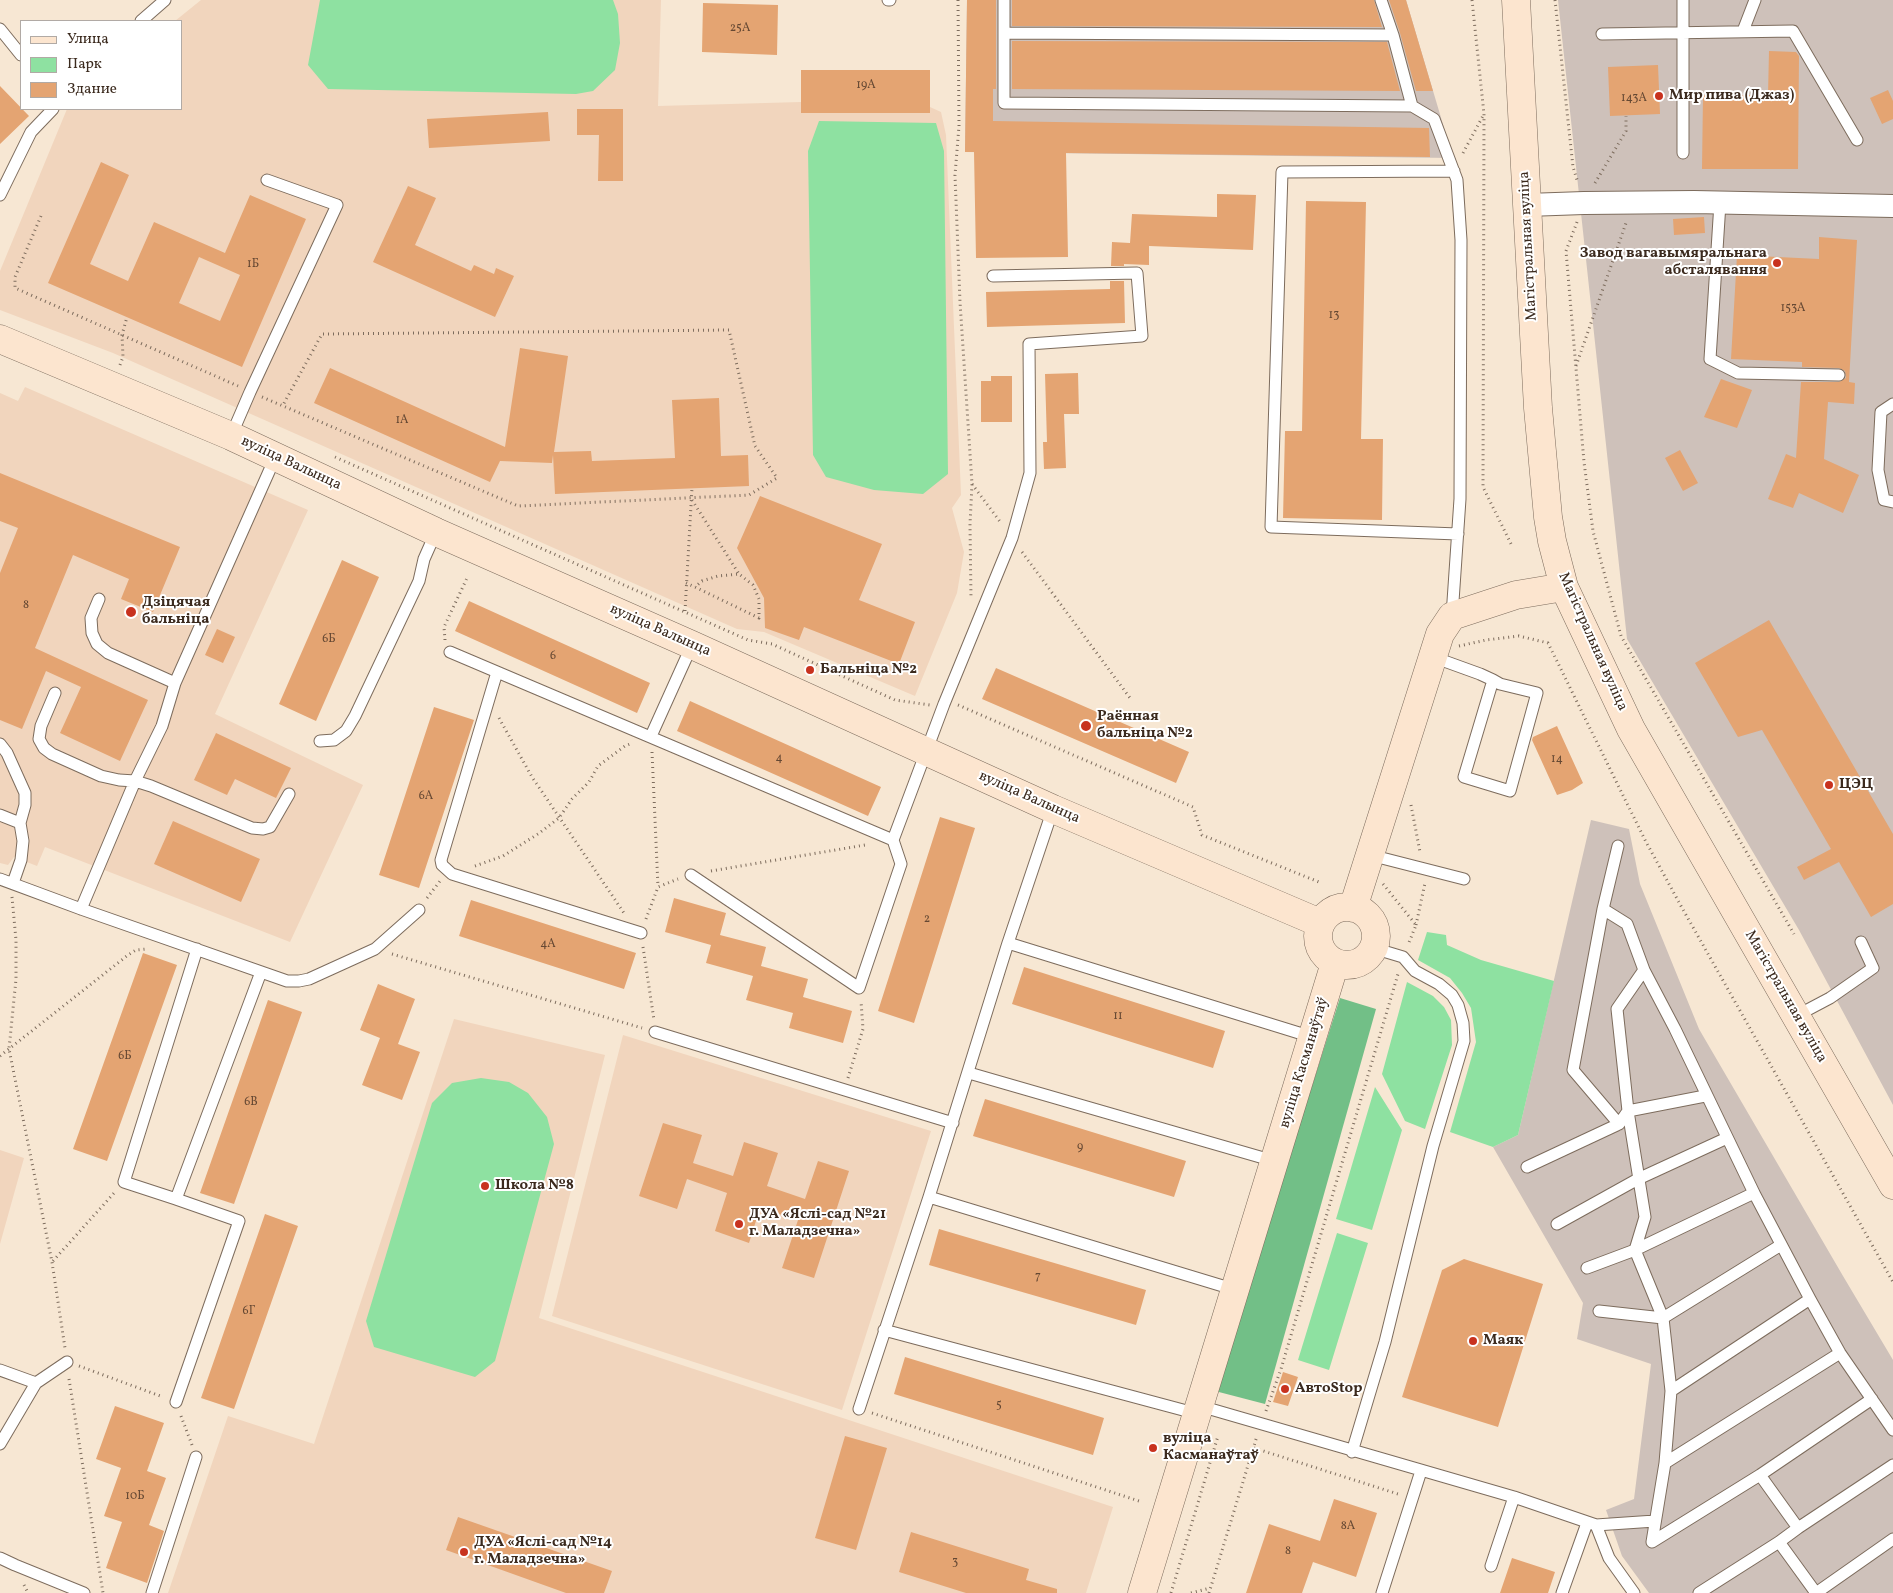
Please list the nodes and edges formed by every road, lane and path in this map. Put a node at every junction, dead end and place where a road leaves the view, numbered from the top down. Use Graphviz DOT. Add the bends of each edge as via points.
graph roads {
  1 [pos="165,0"];
  2 [pos="958,0"];
  3 [pos="1004,0"];
  4 [pos="1381,0"];
  5 [pos="1472,0"];
  6 [pos="1516,0"];
  7 [pos="1555,0"];
  8 [pos="1683,0"];
  9 [pos="1755,0"];
  10 [pos="142,20"];
  11 [pos="0,29"];
  12 [pos="1744,31"];
  13 [pos="1683,32"];
  14 [pos="1004,33"];
  15 [pos="1602,34"];
  16 [pos="1393,35"];
  17 [pos="20,54"];
  18 [pos="1412,106"];
  19 [pos="52,110"];
  20 [pos="1484,114"];
  21 [pos="1626,116"];
  22 [pos="1856,140"];
  23 [pos="1683,153"];
  24 [pos="1454,171"];
  25 [pos="4,177"];
  26 [pos="267,180"];
  27 [pos="0,195"];
  28 [pos="1584,203"];
  29 [pos="1720,203"];
  30 [pos="1527,205"];
  31 [pos="1893,206"];
  32 [pos="41,216"];
  33 [pos="1627,220"];
  34 [pos="993,276"];
  35 [pos="127,317"];
  36 [pos="122,335"];
  37 [pos="0,340"];
  38 [pos="111,364"];
  39 [pos="1576,366"];
  40 [pos="1839,375"];
  41 [pos="250,392"];
  42 [pos="1893,404"];
  43 [pos="283,406"];
  44 [pos="231,436"];
  45 [pos="331,455"];
  46 [pos="276,458"];
  47 [pos="972,484"];
  48 [pos="692,488"];
  49 [pos="692,499"];
  50 [pos="1893,502"];
  51 [pos="436,532"];
  52 [pos="1458,534"];
  53 [pos="1012,538"];
  54 [pos="1512,546"];
  55 [pos="739,574"];
  56 [pos="467,578"];
  57 [pos="686,583"];
  58 [pos="1564,587"];
  59 [pos="695,588"];
  60 [pos="99,598"];
  61 [pos="971,608"];
  62 [pos="685,612"];
  63 [pos="1452,616"];
  64 [pos="692,645"];
  65 [pos="450,652"];
  66 [pos="1438,658"];
  67 [pos="497,672"];
  68 [pos="1493,680"];
  69 [pos="175,683"];
  70 [pos="55,692"];
  71 [pos="1130,698"];
  72 [pos="488,700"];
  73 [pos="944,704"];
  74 [pos="651,736"];
  75 [pos="320,741"];
  76 [pos="0,744"];
  77 [pos="925,752"];
  78 [pos="135,781"];
  79 [pos="289,794"];
  80 [pos="1411,804"];
  81 [pos="1052,809"];
  82 [pos="0,815"];
  83 [pos="559,818"];
  84 [pos="20,822"];
  85 [pos="893,840"];
  86 [pos="1618,846"];
  87 [pos="1374,867"];
  88 [pos="1423,870"];
  89 [pos="452,874"];
  90 [pos="691,875"];
  91 [pos="0,879"];
  92 [pos="1464,879"];
  93 [pos="1320,882"];
  94 [pos="13,883"];
  95 [pos="658,886"];
  96 [pos="1352,908"];
  97 [pos="81,909"];
  98 [pos="1603,909"];
  99 [pos="419,910"];
  100 [pos="1320,923"];
  101 [pos="1416,925"];
  102 [pos="639,932"];
  103 [pos="1794,934"];
  104 [pos="1861,942"];
  105 [pos="1008,943"];
  106 [pos="1373,948"];
  107 [pos="197,949"];
  108 [pos="374,949"];
  109 [pos="154,950"];
  110 [pos="1403,957"];
  111 [pos="1335,963"];
  112 [pos="1644,970"];
  113 [pos="261,972"];
  114 [pos="859,988"];
  115 [pos="1796,1016"];
  116 [pos="655,1032"];
  117 [pos="1312,1037"];
  118 [pos="10,1049"];
  119 [pos="0,1056"];
  120 [pos="969,1073"];
  121 [pos="844,1090"];
  122 [pos="1705,1096"];
  123 [pos="1628,1111"];
  124 [pos="952,1123"];
  125 [pos="1620,1124"];
  126 [pos="1727,1138"];
  127 [pos="1274,1161"];
  128 [pos="1527,1167"];
  129 [pos="1638,1179"];
  130 [pos="124,1182"];
  131 [pos="1893,1185"];
  132 [pos="1754,1193"];
  133 [pos="929,1197"];
  134 [pos="176,1199"];
  135 [pos="1557,1224"];
  136 [pos="1782,1245"];
  137 [pos="1635,1250"];
  138 [pos="52,1262"];
  139 [pos="1587,1268"];
  140 [pos="1893,1282"];
  141 [pos="1236,1290"];
  142 [pos="1810,1299"];
  143 [pos="1599,1311"];
  144 [pos="1663,1318"];
  145 [pos="884,1330"];
  146 [pos="1840,1353"];
  147 [pos="67,1362"];
  148 [pos="0,1370"];
  149 [pos="36,1383"];
  150 [pos="1671,1391"];
  151 [pos="1872,1399"];
  152 [pos="176,1402"];
  153 [pos="859,1409"];
  154 [pos="1199,1410"];
  155 [pos="1261,1424"];
  156 [pos="1893,1430"];
  157 [pos="1218,1436"];
  158 [pos="0,1444"];
  159 [pos="1254,1448"];
  160 [pos="1352,1452"];
  161 [pos="196,1457"];
  162 [pos="1665,1463"];
  163 [pos="1893,1465"];
  164 [pos="1421,1471"];
  165 [pos="1760,1475"];
  166 [pos="1514,1497"];
  167 [pos="1413,1498"];
  168 [pos="1142,1502"];
  169 [pos="1655,1521"];
  170 [pos="1591,1524"];
  171 [pos="1798,1528"];
  172 [pos="1893,1538"];
  173 [pos="1779,1542"];
  174 [pos="0,1558"];
  175 [pos="1491,1566"];
  176 [pos="1211,1588"];
  177 [pos="84,1593"];
  178 [pos="103,1593"];
  179 [pos="152,1593"];
  180 [pos="1142,1593"];
  181 [pos="1171,1593"];
  182 [pos="1192,1593"];
  183 [pos="1209,1593"];
  184 [pos="1382,1593"];
  185 [pos="1562,1593"];
  186 [pos="1634,1593"];
  187 [pos="1699,1593"];
  188 [pos="1816,1593"];
  1 -- 10 [label="lane"];
  2 -- 47 [label="path" via="959,126 955,176"];
  3 -- 14 [label="lane"];
  4 -- 16 [label="lane"];
  5 -- 20 [label="path"];
  6 -- 30 [label="street, Магістральная вуліца"];
  7 -- 28 [label="path" via="1573,167"];
  8 -- 13 [label="lane"];
  9 -- 12 [label="lane"];
  11 -- 17 [label="lane"];
  12 -- 13 [label="lane"];
  12 -- 22 [label="lane" via="1793,31"];
  13 -- 15 [label="lane"];
  13 -- 23 [label="lane"];
  14 -- 16 [label="lane"];
  14 -- 18 [label="lane" via="1004,103"];
  16 -- 18 [label="lane"];
  18 -- 24 [label="lane" via="1434,119"];
  19 -- 25 [label="lane" via="31,132"];
  20 -- 24 [label="path"];
  20 -- 54 [label="path" via="1484,488"];
  21 -- 28 [label="path" via="1626,131"];
  24 -- 52 [label="lane" via="1458,180 1461,240"];
  24 -- 52 [label="lane" via="1282,172 1271,527"];
  25 -- 27 [label="lane"];
  26 -- 41 [label="lane" via="338,205"];
  28 -- 29 [label="street"];
  28 -- 30 [label="street"];
  28 -- 39 [label="path" via="1566,251"];
  29 -- 31 [label="street"];
  29 -- 40 [label="lane" via="1710,359 1738,373"];
  30 -- 58 [label="street, Магістральная вуліца" via="1538,408 1548,518"];
  32 -- 36 [label="path" via="15,277 15,288"];
  33 -- 39 [label="path"];
  34 -- 53 [label="lane" via="1137,273 1142,336 1030,344 1030,473"];
  35 -- 36 [label="path"];
  36 -- 38 [label="path" via="119,368"];
  36 -- 41 [label="path"];
  37 -- 44 [label="street, вуліца Валынца"];
  39 -- 103 [label="path" via="1593,531 1621,636"];
  41 -- 43 [label="path"];
  41 -- 44 [label="lane"];
  42 -- 50 [label="lane" via="1881,412 1878,470 1884,500"];
  43 -- 49 [label="path" via="518,506"];
  43 -- 49 [label="path" via="322,334 729,330 755,446 777,478 749,495"];
  44 -- 46 [label="street, вуліца Валынца"];
  45 -- 62 [label="path"];
  46 -- 51 [label="street, вуліца Валынца"];
  46 -- 69 [label="lane"];
  47 -- 53 [label="path"];
  47 -- 61 [label="path"];
  48 -- 49 [label="path"];
  49 -- 55 [label="path"];
  49 -- 57 [label="path"];
  51 -- 64 [label="street, вуліца Валынца"];
  51 -- 75 [label="lane" via="412,597 355,716 346,731 334,740"];
  52 -- 63 [label="lane"];
  53 -- 71 [label="path"];
  53 -- 73 [label="lane"];
  55 -- 59 [label="path" via="702,581"];
  55 -- 59 [label="path" via="752,585 759,600 759,618"];
  56 -- 65 [label="path" via="444,627 444,638"];
  57 -- 59 [label="path"];
  57 -- 62 [label="path"];
  58 -- 63 [label="street" via="1516,595"];
  58 -- 115 [label="street, Магістральная вуліца" via="1632,729"];
  60 -- 69 [label="lane" via="91,618 96,644 108,653"];
  62 -- 73 [label="path" via="748,640 772,644 895,700"];
  63 -- 66 [label="street" via="1440,634"];
  64 -- 74 [label="lane"];
  64 -- 77 [label="street, вуліца Валынца"];
  65 -- 67 [label="lane"];
  66 -- 68 [label="lane"];
  66 -- 87 [label="street"];
  66 -- 140 [label="path" via="1455,647 1486,640 1520,636 1548,643 1676,898"];
  67 -- 72 [label="lane"];
  67 -- 74 [label="lane"];
  68 -- 68 [label="lane" via="1464,777 1510,791 1537,694"];
  69 -- 78 [label="lane" via="162,726"];
  70 -- 78 [label="lane" via="41,726 39,739 44,748 101,776"];
  72 -- 83 [label="path"];
  72 -- 89 [label="lane" via="441,860"];
  73 -- 77 [label="lane"];
  73 -- 93 [label="path" via="952,702 1194,807 1202,836"];
  74 -- 83 [label="path" via="624,746 598,766"];
  74 -- 85 [label="lane"];
  74 -- 95 [label="path"];
  76 -- 84 [label="lane" via="25,793"];
  77 -- 81 [label="street, вуліца Валынца"];
  77 -- 85 [label="lane"];
  78 -- 79 [label="lane" via="233,821 263,829 270,827"];
  78 -- 97 [label="lane"];
  80 -- 88 [label="path"];
  81 -- 100 [label="street, вуліца Валынца"];
  81 -- 105 [label="lane"];
  82 -- 84 [label="lane"];
  83 -- 89 [label="path" via="503,856"];
  83 -- 102 [label="path"];
  84 -- 94 [label="lane" via="21,860"];
  85 -- 114 [label="lane" via="901,864"];
  86 -- 98 [label="lane"];
  87 -- 88 [label="lane"];
  87 -- 96 [label="street"];
  87 -- 101 [label="path"];
  88 -- 92 [label="lane"];
  88 -- 101 [label="path" via="1425,883"];
  89 -- 99 [label="path" via="437,884"];
  89 -- 102 [label="lane"];
  90 -- 114 [label="lane"];
  91 -- 94 [label="lane"];
  94 -- 97 [label="lane"];
  94 -- 118 [label="path" via="16,979"];
  96 -- 100 [label="street" via="1330,912"];
  96 -- 106 [label="street" via="1371,921 1376,939"];
  97 -- 107 [label="lane"];
  98 -- 112 [label="lane" via="1627,924"];
  98 -- 125 [label="lane" via="1573,1070"];
  99 -- 108 [label="lane"];
  100 -- 111 [label="street" via="1320,947"];
  101 -- 110 [label="path"];
  104 -- 115 [label="lane" via="1873,968 1830,998"];
  105 -- 117 [label="lane"];
  105 -- 120 [label="lane"];
  106 -- 110 [label="lane"];
  106 -- 111 [label="street" via="1361,962 1351,965"];
  107 -- 113 [label="lane"];
  107 -- 130 [label="lane"];
  108 -- 113 [label="lane" via="309,979 287,981"];
  108 -- 116 [label="path"];
  109 -- 118 [label="path" via="136,950 128,955"];
  110 -- 155 [label="path"];
  110 -- 160 [label="lane" via="1415,971 1452,995 1463,1022 1464,1041 1433,1146 1385,1342"];
  111 -- 117 [label="street, вуліца Касманаўтаў"];
  112 -- 122 [label="lane"];
  112 -- 123 [label="lane" via="1617,1009"];
  113 -- 134 [label="lane"];
  114 -- 121 [label="path" via="863,1028"];
  115 -- 131 [label="street, Магістральная вуліца"];
  116 -- 121 [label="lane"];
  117 -- 127 [label="street, вуліца Касманаўтаў"];
  118 -- 119 [label="path"];
  118 -- 138 [label="path"];
  120 -- 124 [label="lane"];
  120 -- 127 [label="lane"];
  121 -- 124 [label="lane"];
  122 -- 123 [label="lane"];
  122 -- 126 [label="lane"];
  123 -- 125 [label="lane"];
  123 -- 129 [label="lane"];
  124 -- 133 [label="lane"];
  125 -- 128 [label="lane"];
  126 -- 129 [label="lane"];
  126 -- 132 [label="lane"];
  127 -- 141 [label="street, вуліца Касманаўтаў"];
  129 -- 135 [label="lane"];
  129 -- 137 [label="lane" via="1645,1217"];
  130 -- 134 [label="lane"];
  130 -- 138 [label="path"];
  132 -- 136 [label="lane"];
  132 -- 137 [label="lane"];
  133 -- 141 [label="lane"];
  133 -- 145 [label="lane"];
  134 -- 152 [label="lane" via="239,1221"];
  136 -- 142 [label="lane"];
  136 -- 144 [label="lane"];
  137 -- 139 [label="lane"];
  137 -- 144 [label="lane"];
  138 -- 147 [label="path"];
  141 -- 154 [label="street, вуліца Касманаўтаў"];
  142 -- 146 [label="lane"];
  142 -- 150 [label="lane"];
  143 -- 144 [label="lane"];
  144 -- 150 [label="lane"];
  145 -- 153 [label="lane"];
  145 -- 154 [label="lane"];
  146 -- 151 [label="lane"];
  146 -- 162 [label="lane"];
  147 -- 149 [label="lane"];
  147 -- 152 [label="path"];
  147 -- 178 [label="path"];
  148 -- 149 [label="lane"];
  149 -- 158 [label="lane"];
  150 -- 162 [label="lane"];
  151 -- 156 [label="lane"];
  151 -- 165 [label="lane"];
  152 -- 161 [label="path"];
  153 -- 168 [label="path"];
  154 -- 155 [label="lane"];
  154 -- 180 [label="street, вуліца Касманаўтаў"];
  155 -- 159 [label="path"];
  155 -- 160 [label="lane"];
  157 -- 181 [label="path"];
  159 -- 167 [label="path"];
  159 -- 176 [label="path"];
  160 -- 164 [label="lane"];
  161 -- 179 [label="lane"];
  162 -- 169 [label="lane"];
  163 -- 171 [label="lane"];
  164 -- 166 [label="lane"];
  164 -- 167 [label="lane"];
  165 -- 169 [label="lane" via="1652,1542"];
  165 -- 171 [label="lane"];
  166 -- 170 [label="lane"];
  166 -- 175 [label="lane"];
  167 -- 184 [label="lane"];
  169 -- 170 [label="lane"];
  170 -- 185 [label="lane"];
  170 -- 186 [label="lane" via="1609,1558"];
  171 -- 173 [label="lane"];
  172 -- 188 [label="lane"];
  173 -- 187 [label="lane"];
  173 -- 188 [label="lane"];
  174 -- 177 [label="lane"];
  176 -- 182 [label="path"];
  176 -- 183 [label="path"];
}
